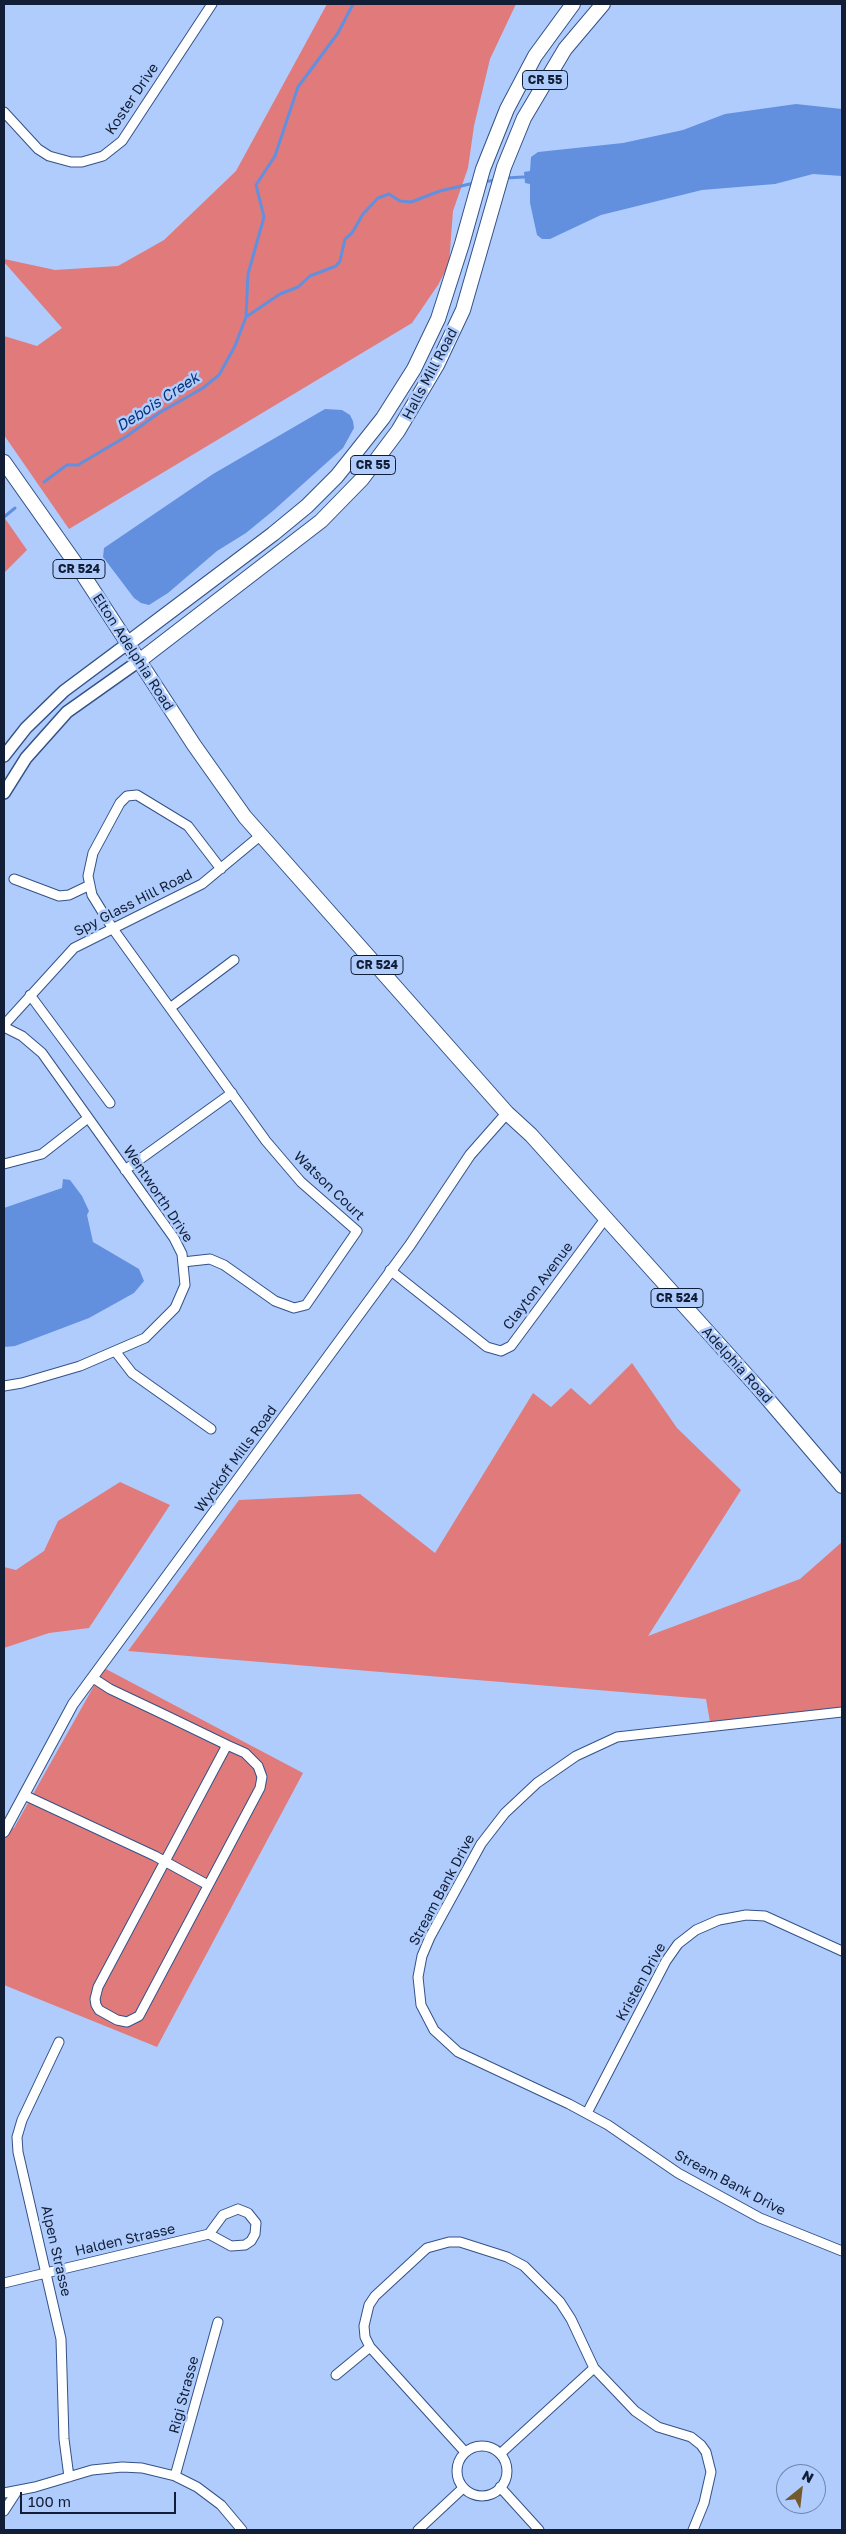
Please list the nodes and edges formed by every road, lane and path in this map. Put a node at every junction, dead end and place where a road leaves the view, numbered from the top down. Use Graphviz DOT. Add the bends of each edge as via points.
graph roads {
  1 [pos="212,4"];
  2 [pos="573,4"];
  3 [pos="603,4"];
  4 [pos="4,112"];
  5 [pos="4,462"];
  6 [pos="127,644"];
  7 [pos="139,661"];
  8 [pos="4,756"];
  9 [pos="4,794"];
  10 [pos="261,834"];
  11 [pos="221,869"];
  12 [pos="14,879"];
  13 [pos="90,886"];
  14 [pos="113,928"];
  15 [pos="234,960"];
  16 [pos="30,995"];
  17 [pos="170,1008"];
  18 [pos="4,1026"];
  19 [pos="232,1093"];
  20 [pos="110,1103"];
  21 [pos="507,1113"];
  22 [pos="88,1118"];
  23 [pos="4,1164"];
  24 [pos="125,1170"];
  25 [pos="605,1219"];
  26 [pos="183,1262"];
  27 [pos="390,1270"];
  28 [pos="115,1351"];
  29 [pos="4,1386"];
  30 [pos="210,1429"];
  31 [pos="842,1486"];
  32 [pos="93,1678"];
  33 [pos="842,1712"];
  34 [pos="227,1745"];
  35 [pos="24,1795"];
  36 [pos="4,1832"];
  37 [pos="165,1862"];
  38 [pos="208,1885"];
  39 [pos="842,1951"];
  40 [pos="59,2042"];
  41 [pos="586,2113"];
  42 [pos="209,2234"];
  43 [pos="842,2251"];
  44 [pos="46,2273"];
  45 [pos="4,2283"];
  46 [pos="218,2322"];
  47 [pos="370,2347"];
  48 [pos="594,2368"];
  49 [pos="336,2375"];
  50 [pos="465,2452"];
  51 [pos="500,2454"];
  52 [pos="175,2476"];
  53 [pos="69,2477"];
  54 [pos="500,2487"];
  55 [pos="462,2488"];
  56 [pos="17,2491"];
  57 [pos="4,2493"];
  58 [pos="4,2511"];
  59 [pos="242,2530"];
  60 [pos="418,2530"];
  61 [pos="539,2530"];
  62 [pos="693,2530"];
  1 -- 4 [label="street, Koster Drive" via="122,141 103,156 82,162 49,156"];
  2 -- 6 [label="main road, Halls Mill Road / CR 55" via="546,38 506,109 483,169 448,289 428,341 399,395 360,449 328,486 291,520"];
  3 -- 7 [label="main road, Halls Mill Road / CR 55" via="565,49 524,118 504,167 463,310 430,379 389,444 362,479 321,521"];
  5 -- 6 [label="main road, Elton Adelphia Road / CR 524" via="76,564"];
  6 -- 7 [label="main road, Elton Adelphia Road / CR 524"];
  6 -- 8 [label="main road" via="64,690 26,728"];
  7 -- 9 [label="main road" via="67,712 26,758"];
  7 -- 10 [label="main road, Elton Adelphia Road / CR 524" via="245,818"];
  10 -- 11 [label="street, Spy Glass Hill Road"];
  10 -- 21 [label="main road, CR 524"];
  11 -- 13 [label="street" via="188,826 137,795 127,796 93,853 88,876"];
  11 -- 14 [label="street, Spy Glass Hill Road" via="202,884"];
  12 -- 13 [label="street" via="60,896"];
  13 -- 14 [label="street, Watson Court" via="92,895"];
  14 -- 16 [label="street, Spy Glass Hill Road" via="74,948"];
  14 -- 17 [label="street, Watson Court"];
  15 -- 17 [label="street"];
  16 -- 18 [label="street, Spy Glass Hill Road"];
  16 -- 20 [label="street"];
  17 -- 19 [label="street, Watson Court"];
  18 -- 22 [label="street, Wentworth Drive" via="22,1036 42,1054"];
  19 -- 24 [label="street"];
  19 -- 26 [label="street, Watson Court" via="266,1141 301,1182 358,1231 306,1305 294,1308 275,1301 224,1265 210,1259"];
  21 -- 25 [label="main road, Adelphia Road / CR 524" via="531,1135"];
  21 -- 27 [label="street, Wyckoff Mills Road" via="470,1155"];
  22 -- 23 [label="street" via="42,1154"];
  22 -- 24 [label="street, Wentworth Drive"];
  24 -- 26 [label="street, Wentworth Drive" via="174,1238"];
  25 -- 27 [label="street, Clayton Avenue" via="511,1346 501,1351 487,1346"];
  25 -- 31 [label="main road, Adelphia Road / CR 524"];
  26 -- 28 [label="street, Wentworth Drive" via="185,1285 176,1308 145,1338"];
  27 -- 32 [label="street, Wyckoff Mills Road"];
  28 -- 29 [label="street, Wentworth Drive" via="80,1366"];
  28 -- 30 [label="street" via="132,1373"];
  32 -- 34 [label="street"];
  32 -- 35 [label="street, Wyckoff Mills Road" via="62,1723"];
  33 -- 41 [label="street, Stream Bank Drive" via="617,1738 576,1756 537,1783 504,1813 481,1844 422,1956 418,1977 421,2005 434,2030 458,2052"];
  34 -- 37 [label="street"];
  34 -- 38 [label="street" via="245,1754 258,1766 262,1783"];
  35 -- 36 [label="street, Wyckoff Mills Road"];
  35 -- 37 [label="street"];
  37 -- 38 [label="street"];
  37 -- 38 [label="street" via="96,1993 96,2005 108,2016 128,2022 139,2016"];
  39 -- 41 [label="street, Kristen Drive" via="765,1916 746,1915 719,1920 696,1930 678,1944 666,1961"];
  40 -- 44 [label="street, Alpen Strasse" via="17,2137"];
  41 -- 43 [label="street, Stream Bank Drive" via="678,2173 760,2218"];
  42 -- 42 [label="street" via="238,2247 251,2241 256,2223 248,2213 232,2210"];
  42 -- 44 [label="street, Halden Strasse"];
  44 -- 45 [label="street, Halden Strasse"];
  44 -- 53 [label="street, Alpen Strasse" via="61,2338 64,2439"];
  46 -- 52 [label="street, Rigi Strasse"];
  47 -- 48 [label="street" via="364,2326 369,2305 375,2296 427,2248 460,2242 507,2257 537,2278 571,2319"];
  47 -- 49 [label="street"];
  47 -- 50 [label="street"];
  48 -- 51 [label="street"];
  48 -- 62 [label="street" via="640,2415 658,2426 690,2437 706,2452 711,2472 704,2503"];
  50 -- 51 [label="street" via="481,2445 489,2446"];
  50 -- 55 [label="street" via="457,2468"];
  51 -- 54 [label="street" via="507,2470"];
  52 -- 53 [label="street" via="122,2467 92,2470"];
  52 -- 59 [label="street" via="209,2495"];
  53 -- 56 [label="street"];
  54 -- 55 [label="street" via="483,2496"];
  54 -- 61 [label="street"];
  55 -- 60 [label="street"];
  56 -- 57 [label="street"];
  56 -- 58 [label="street"];
}
